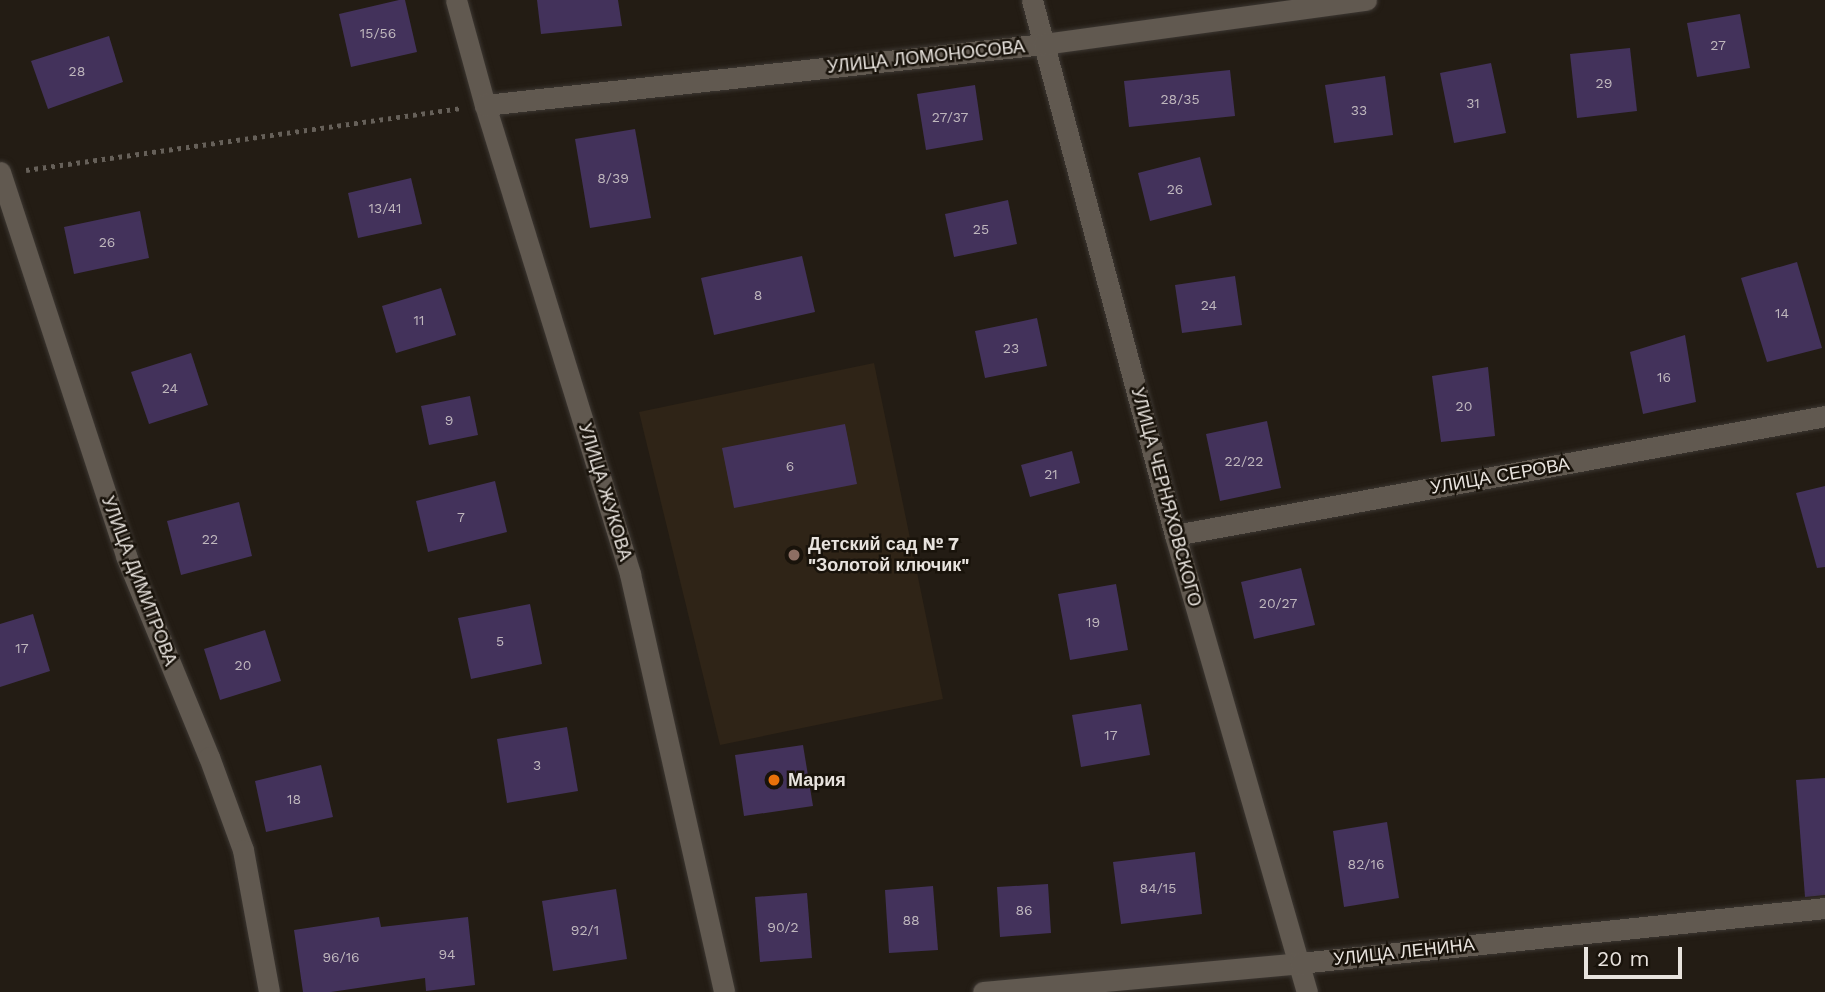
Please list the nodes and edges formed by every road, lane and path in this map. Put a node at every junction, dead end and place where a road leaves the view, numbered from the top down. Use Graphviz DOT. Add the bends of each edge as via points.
graph roads {
  1 [pos="456,0"];
  2 [pos="1032,0"];
  3 [pos="1366,0"];
  4 [pos="1044,44"];
  5 [pos="485,105"];
  6 [pos="0,173"];
  7 [pos="1825,416"];
  8 [pos="1175,535"];
  9 [pos="1825,908"];
  10 [pos="1300,963"];
  11 [pos="269,992"];
  12 [pos="724,992"];
  13 [pos="983,992"];
  14 [pos="1307,992"];
  1 -- 5 [label="street, УЛИЦА ЖУКОВА"];
  2 -- 4 [label="street, УЛИЦА ЧЕРНЯХОВСКОГО"];
  3 -- 4 [label="street, УЛИЦА ЛОМОНОСОВА"];
  4 -- 5 [label="street, УЛИЦА ЛОМОНОСОВА"];
  4 -- 8 [label="street, УЛИЦА ЧЕРНЯХОВСКОГО"];
  5 -- 6 [label="path"];
  5 -- 12 [label="street, УЛИЦА ЖУКОВА" via="630,574"];
  6 -- 11 [label="street, УЛИЦА ДИМИТРОВА" via="126,556 243,850"];
  7 -- 8 [label="street, УЛИЦА СЕРОВА"];
  8 -- 10 [label="street, УЛИЦА ЧЕРНЯХОВСКОГО"];
  9 -- 10 [label="street, УЛИЦА ЛЕНИНА"];
  10 -- 13 [label="street, УЛИЦА ЛЕНИНА"];
  10 -- 14 [label="street, УЛИЦА ЧЕРНЯХОВСКОГО"];
}
